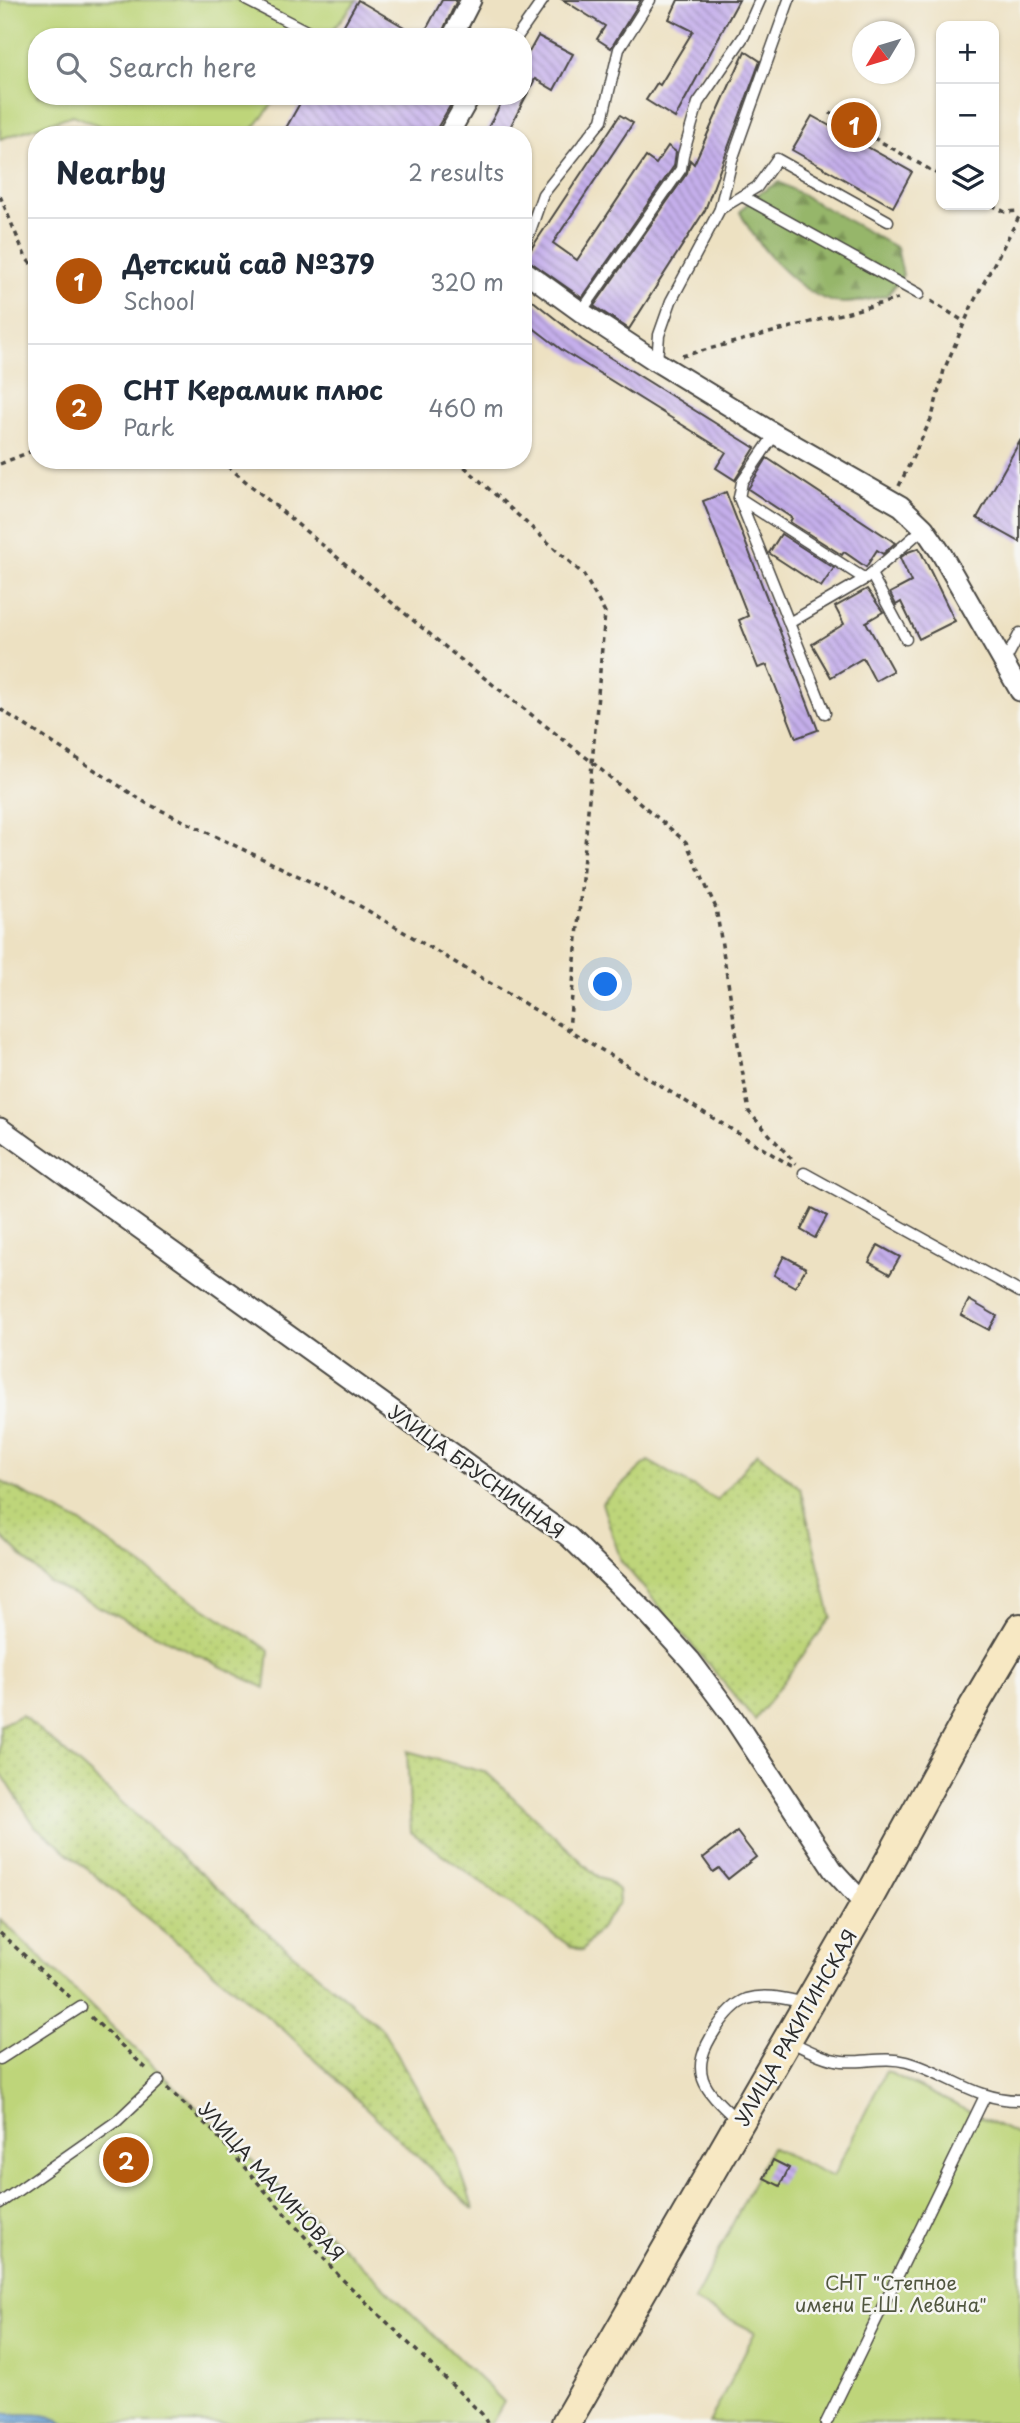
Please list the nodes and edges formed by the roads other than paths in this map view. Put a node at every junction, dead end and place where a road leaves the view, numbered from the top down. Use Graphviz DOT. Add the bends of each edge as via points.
graph roads {
  1 [pos="246,0"];
  2 [pos="471,0"];
  3 [pos="543,0"];
  4 [pos="650,0"];
  5 [pos="760,0"];
  6 [pos="789,0"];
  7 [pos="300,28"];
  8 [pos="457,28"];
  9 [pos="523,28"];
  10 [pos="465,105"];
  11 [pos="453,126"];
  12 [pos="742,196"];
  13 [pos="720,209"];
  14 [pos="888,221"];
  15 [pos="532,224"];
  16 [pos="532,277"];
  17 [pos="919,294"];
  18 [pos="581,312"];
  19 [pos="657,362"];
  20 [pos="775,434"];
  21 [pos="739,498"];
  22 [pos="924,528"];
  23 [pos="868,576"];
  24 [pos="789,623"];
  25 [pos="1020,633"];
  26 [pos="906,639"];
  27 [pos="1004,663"];
  28 [pos="1020,691"];
  29 [pos="825,713"];
  30 [pos="0,1128"];
  31 [pos="804,1173"];
  32 [pos="1020,1292"];
  33 [pos="1017,1641"];
  34 [pos="865,1905"];
  35 [pos="809,2004"];
  36 [pos="81,2007"];
  37 [pos="788,2040"];
  38 [pos="0,2059"];
  39 [pos="159,2081"];
  40 [pos="985,2096"];
  41 [pos="1020,2101"];
  42 [pos="740,2123"];
  43 [pos="0,2203"];
  44 [pos="566,2423"];
  45 [pos="826,2423"];
  1 -- 7 [label="lane"];
  2 -- 8 [label="street"];
  3 -- 9 [label="lane"];
  4 -- 15 [label="lane" via="619,49 602,120 542,194"];
  5 -- 18 [label="lane" via="744,36 698,103 681,169"];
  6 -- 13 [label="lane" via="732,160"];
  10 -- 11 [label="street"];
  12 -- 13 [label="lane"];
  12 -- 14 [label="lane" via="757,187 777,159"];
  12 -- 17 [label="lane"];
  13 -- 19 [label="lane" via="671,301 659,335"];
  16 -- 18 [label="street"];
  18 -- 19 [label="street"];
  19 -- 20 [label="street"];
  20 -- 21 [label="lane" via="742,482"];
  20 -- 22 [label="street" via="892,500"];
  21 -- 23 [label="lane"];
  21 -- 24 [label="lane"];
  22 -- 23 [label="lane"];
  22 -- 27 [label="street"];
  23 -- 24 [label="lane"];
  23 -- 26 [label="lane"];
  24 -- 29 [label="lane"];
  25 -- 27 [label="lane"];
  27 -- 28 [label="street"];
  30 -- 34 [label="street, УЛИЦА БРУСНИЧНАЯ" via="569,1538 691,1661 833,1870"];
  31 -- 32 [label="lane"];
  33 -- 34 [label="street, УЛИЦА РАКИТИНСКАЯ"];
  34 -- 35 [label="street, УЛИЦА РАКИТИНСКАЯ"];
  35 -- 37 [label="street, УЛИЦА РАКИТИНСКАЯ"];
  35 -- 42 [label="lane" via="768,1996 745,2000 725,2015 705,2045 699,2063 704,2083"];
  36 -- 38 [label="lane"];
  37 -- 40 [label="lane" via="841,2061 907,2062"];
  37 -- 42 [label="street, УЛИЦА РАКИТИНСКАЯ"];
  39 -- 43 [label="lane" via="117,2121"];
  40 -- 41 [label="lane"];
  40 -- 45 [label="lane"];
  42 -- 44 [label="street, УЛИЦА РАКИТИНСКАЯ"];
}
